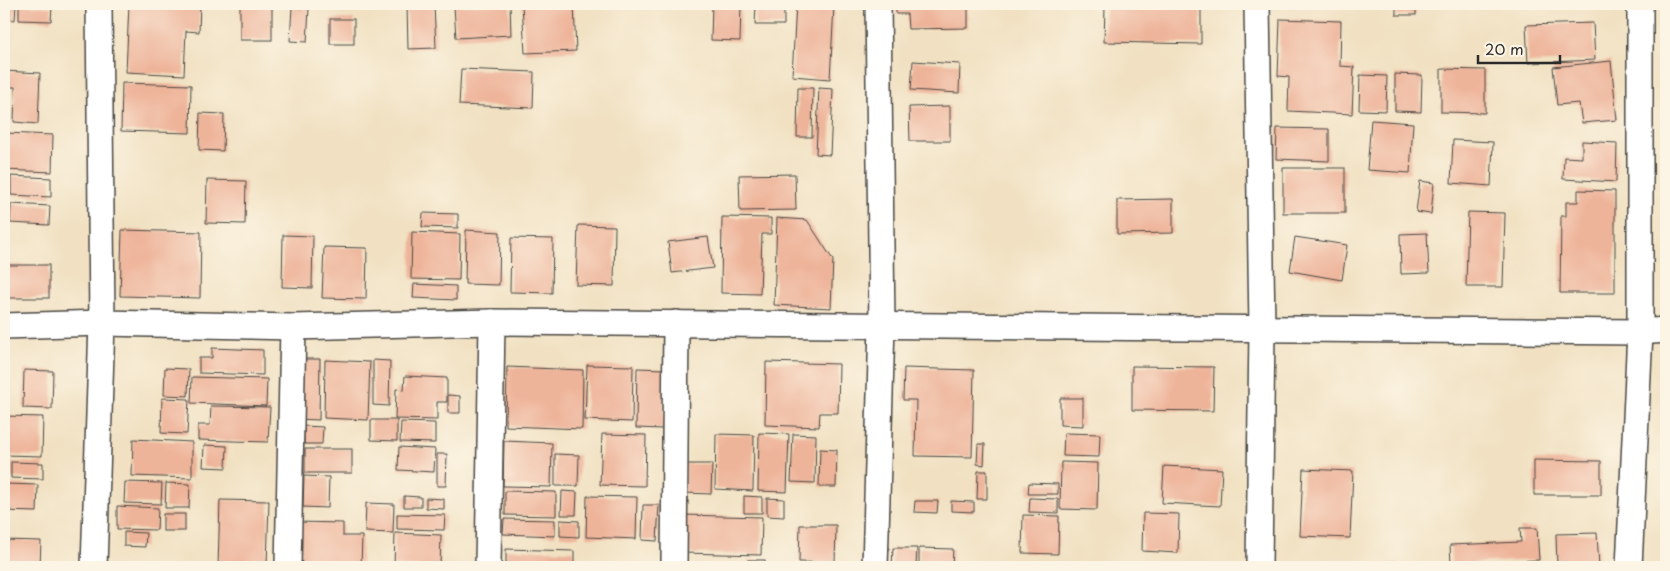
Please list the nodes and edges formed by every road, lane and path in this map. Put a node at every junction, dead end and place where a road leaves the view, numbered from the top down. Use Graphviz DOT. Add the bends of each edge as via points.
graph roads {
  1 [pos="99,4"];
  2 [pos="878,4"];
  3 [pos="1257,4"];
  4 [pos="1640,4"];
  5 [pos="492,322"];
  6 [pos="102,323"];
  7 [pos="676,323"];
  8 [pos="882,325"];
  9 [pos="4,326"];
  10 [pos="293,327"];
  11 [pos="1262,328"];
  12 [pos="1666,330"];
  13 [pos="1640,332"];
  14 [pos="94,567"];
  15 [pos="288,567"];
  16 [pos="488,567"];
  17 [pos="674,567"];
  18 [pos="875,567"];
  19 [pos="1259,567"];
  20 [pos="1630,567"];
  1 -- 6 [label="street"];
  2 -- 8 [label="street"];
  3 -- 11 [label="street"];
  4 -- 13 [label="street"];
  5 -- 7 [label="street"];
  5 -- 10 [label="street"];
  5 -- 16 [label="street"];
  6 -- 9 [label="street"];
  6 -- 10 [label="street"];
  6 -- 14 [label="street"];
  7 -- 8 [label="street"];
  7 -- 17 [label="street"];
  8 -- 11 [label="street"];
  8 -- 18 [label="street"];
  10 -- 15 [label="street"];
  11 -- 13 [label="street"];
  11 -- 19 [label="street"];
  12 -- 13 [label="street"];
  13 -- 20 [label="street"];
}
